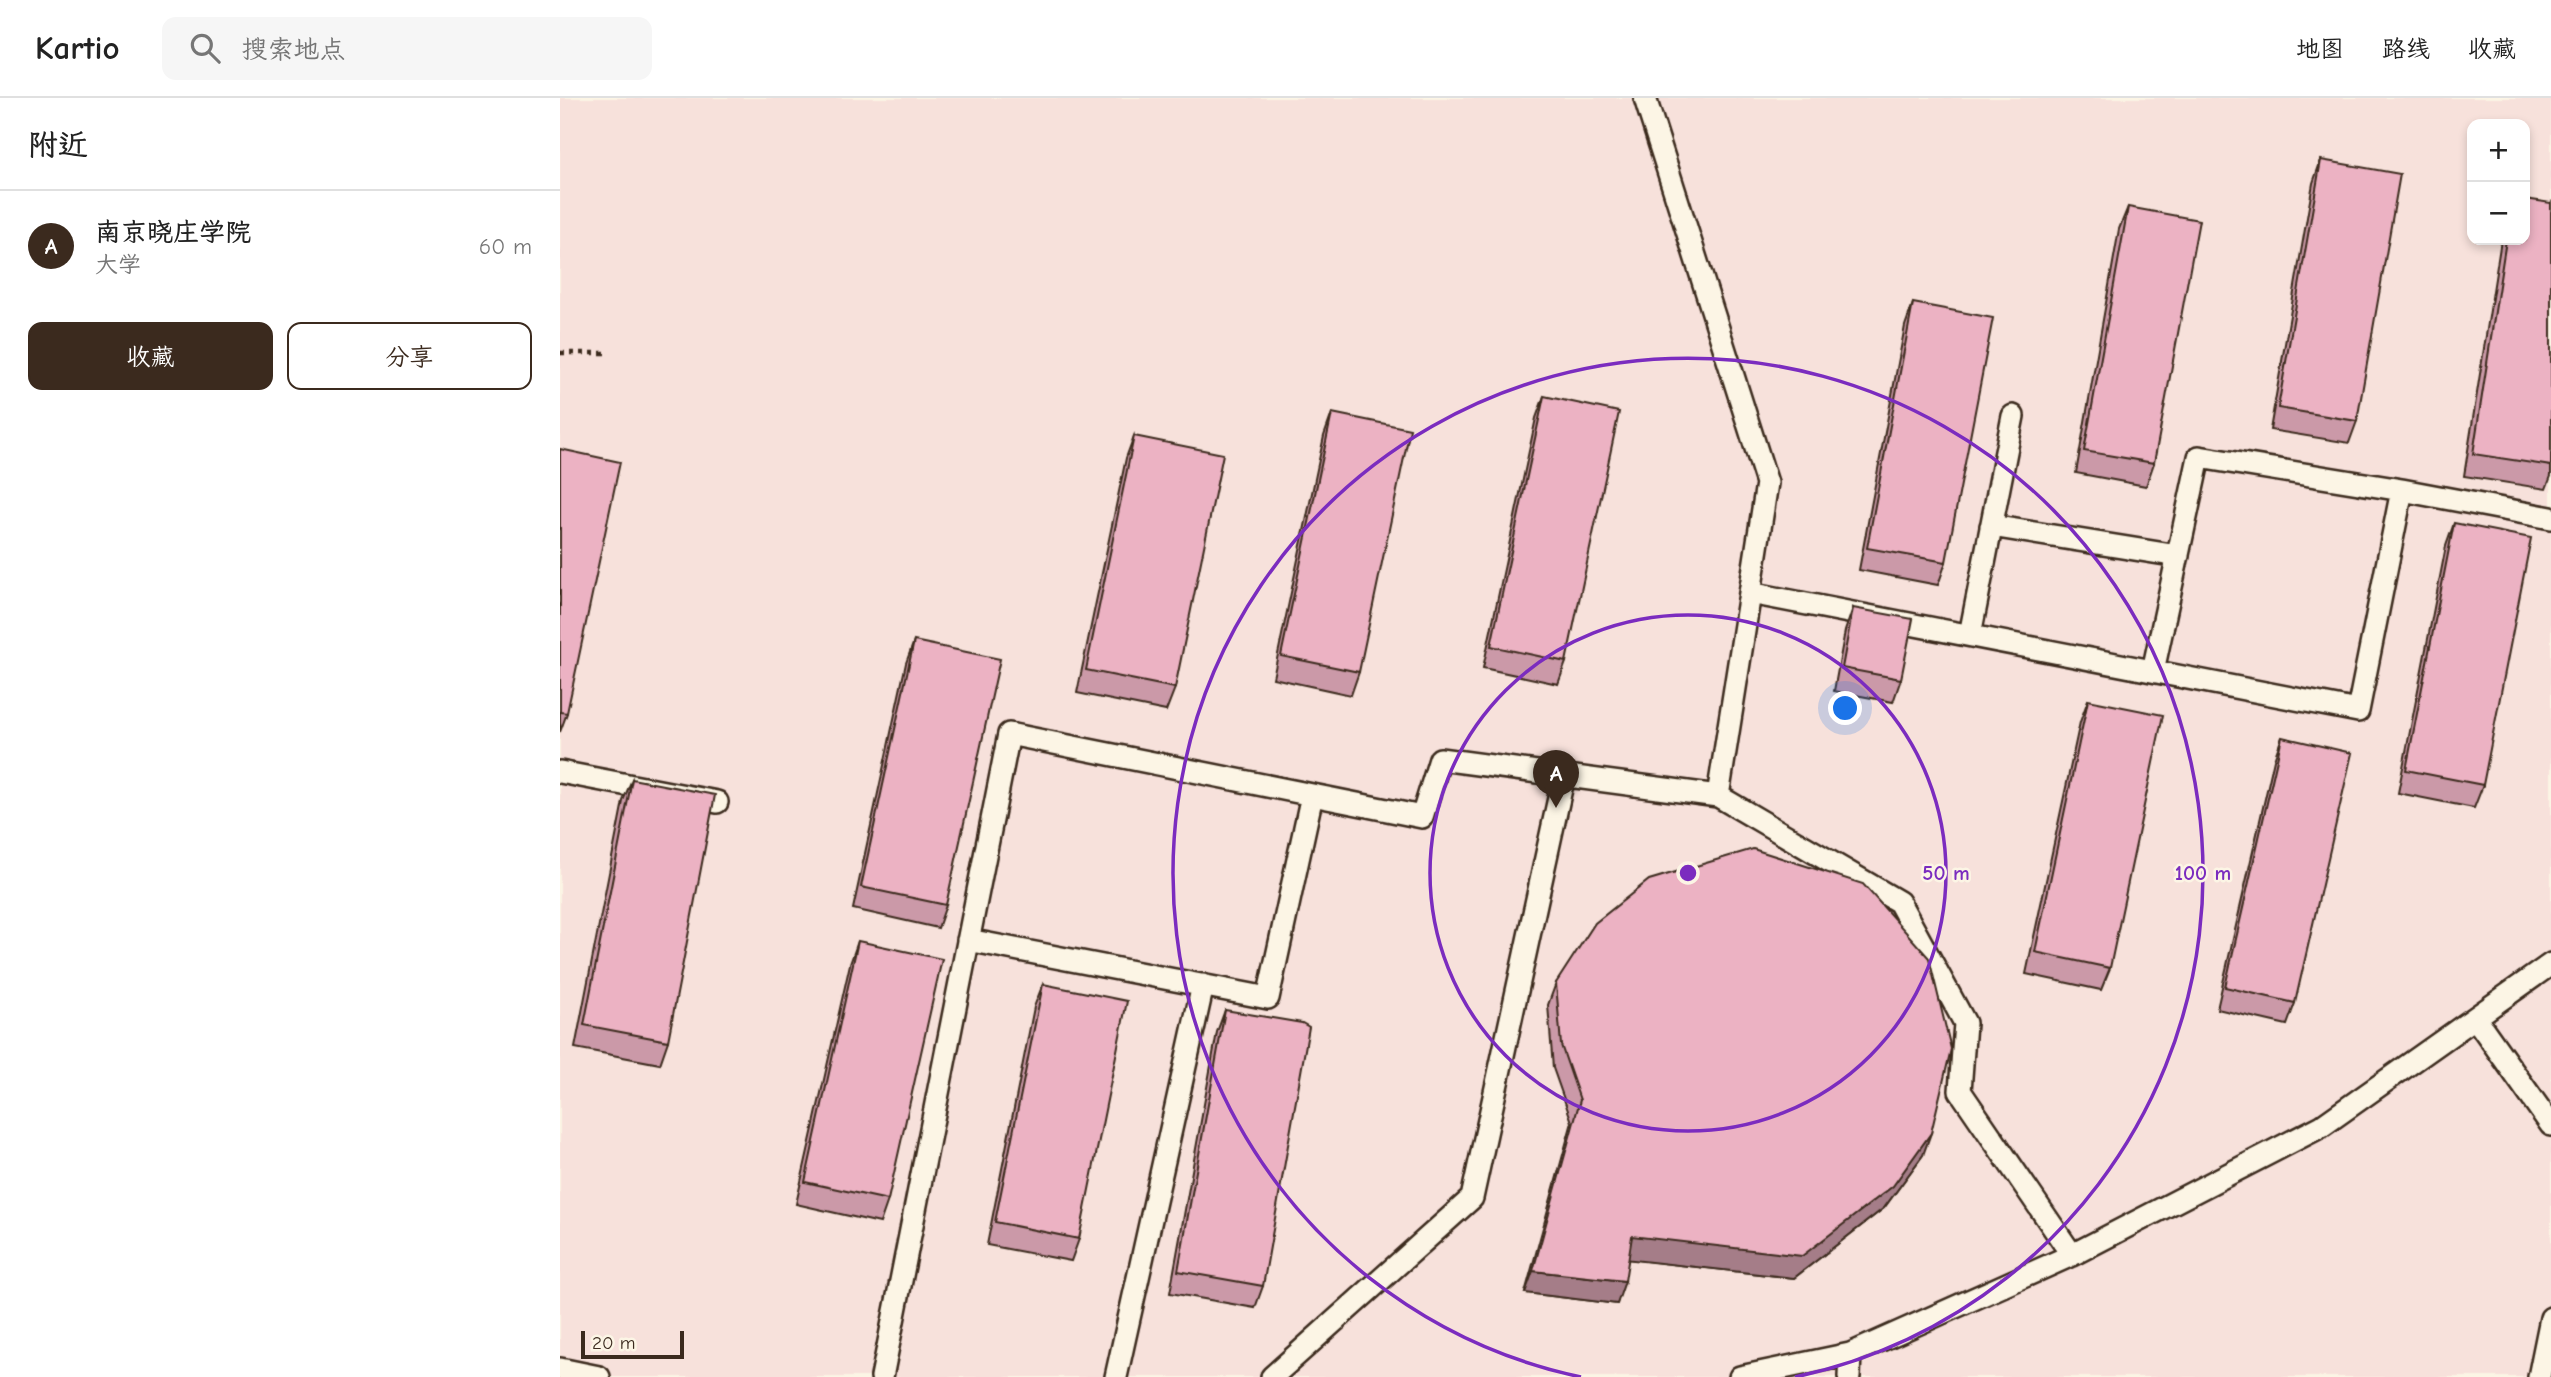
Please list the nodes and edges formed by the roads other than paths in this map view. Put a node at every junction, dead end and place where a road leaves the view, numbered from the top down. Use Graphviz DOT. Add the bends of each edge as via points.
graph roads {
  1 [pos="1645,98"];
  2 [pos="2013,416"];
  3 [pos="2402,489"];
  4 [pos="2551,518"];
  5 [pos="1992,526"];
  6 [pos="2178,556"];
  7 [pos="1750,593"];
  8 [pos="1970,635"];
  9 [pos="2153,671"];
  10 [pos="1564,775"];
  11 [pos="561,777"];
  12 [pos="1312,795"];
  13 [pos="1718,796"];
  14 [pos="718,802"];
  15 [pos="968,940"];
  16 [pos="2551,964"];
  17 [pos="1203,985"];
  18 [pos="2476,1019"];
  19 [pos="2551,1125"];
  20 [pos="2072,1255"];
  21 [pos="2551,1318"];
  22 [pos="1850,1354"];
  23 [pos="560,1369"];
  24 [pos="599,1377"];
  25 [pos="882,1377"];
  26 [pos="1116,1377"];
  27 [pos="1272,1377"];
  28 [pos="1740,1377"];
  29 [pos="1849,1377"];
  30 [pos="2539,1377"];
  1 -- 7 [label="lane" via="1767,483"];
  2 -- 5 [label="lane"];
  3 -- 4 [label="lane"];
  3 -- 6 [label="lane" via="2199,457"];
  3 -- 9 [label="lane" via="2358,711"];
  5 -- 6 [label="lane"];
  5 -- 8 [label="lane"];
  6 -- 9 [label="lane"];
  7 -- 8 [label="lane"];
  7 -- 13 [label="lane"];
  8 -- 9 [label="lane"];
  10 -- 12 [label="lane" via="1440,759 1422,817"];
  10 -- 13 [label="lane"];
  10 -- 27 [label="lane" via="1472,1198"];
  11 -- 14 [label="lane"];
  12 -- 15 [label="lane" via="1009,734"];
  12 -- 17 [label="lane" via="1268,998"];
  13 -- 20 [label="lane" via="1899,902 1965,1023 1960,1091"];
  15 -- 17 [label="lane"];
  15 -- 25 [label="lane"];
  16 -- 18 [label="lane"];
  17 -- 26 [label="lane"];
  18 -- 19 [label="lane"];
  18 -- 20 [label="lane" via="2322,1126"];
  20 -- 22 [label="lane"];
  21 -- 30 [label="lane"];
  22 -- 28 [label="lane"];
  22 -- 29 [label="lane"];
  23 -- 24 [label="lane"];
}
